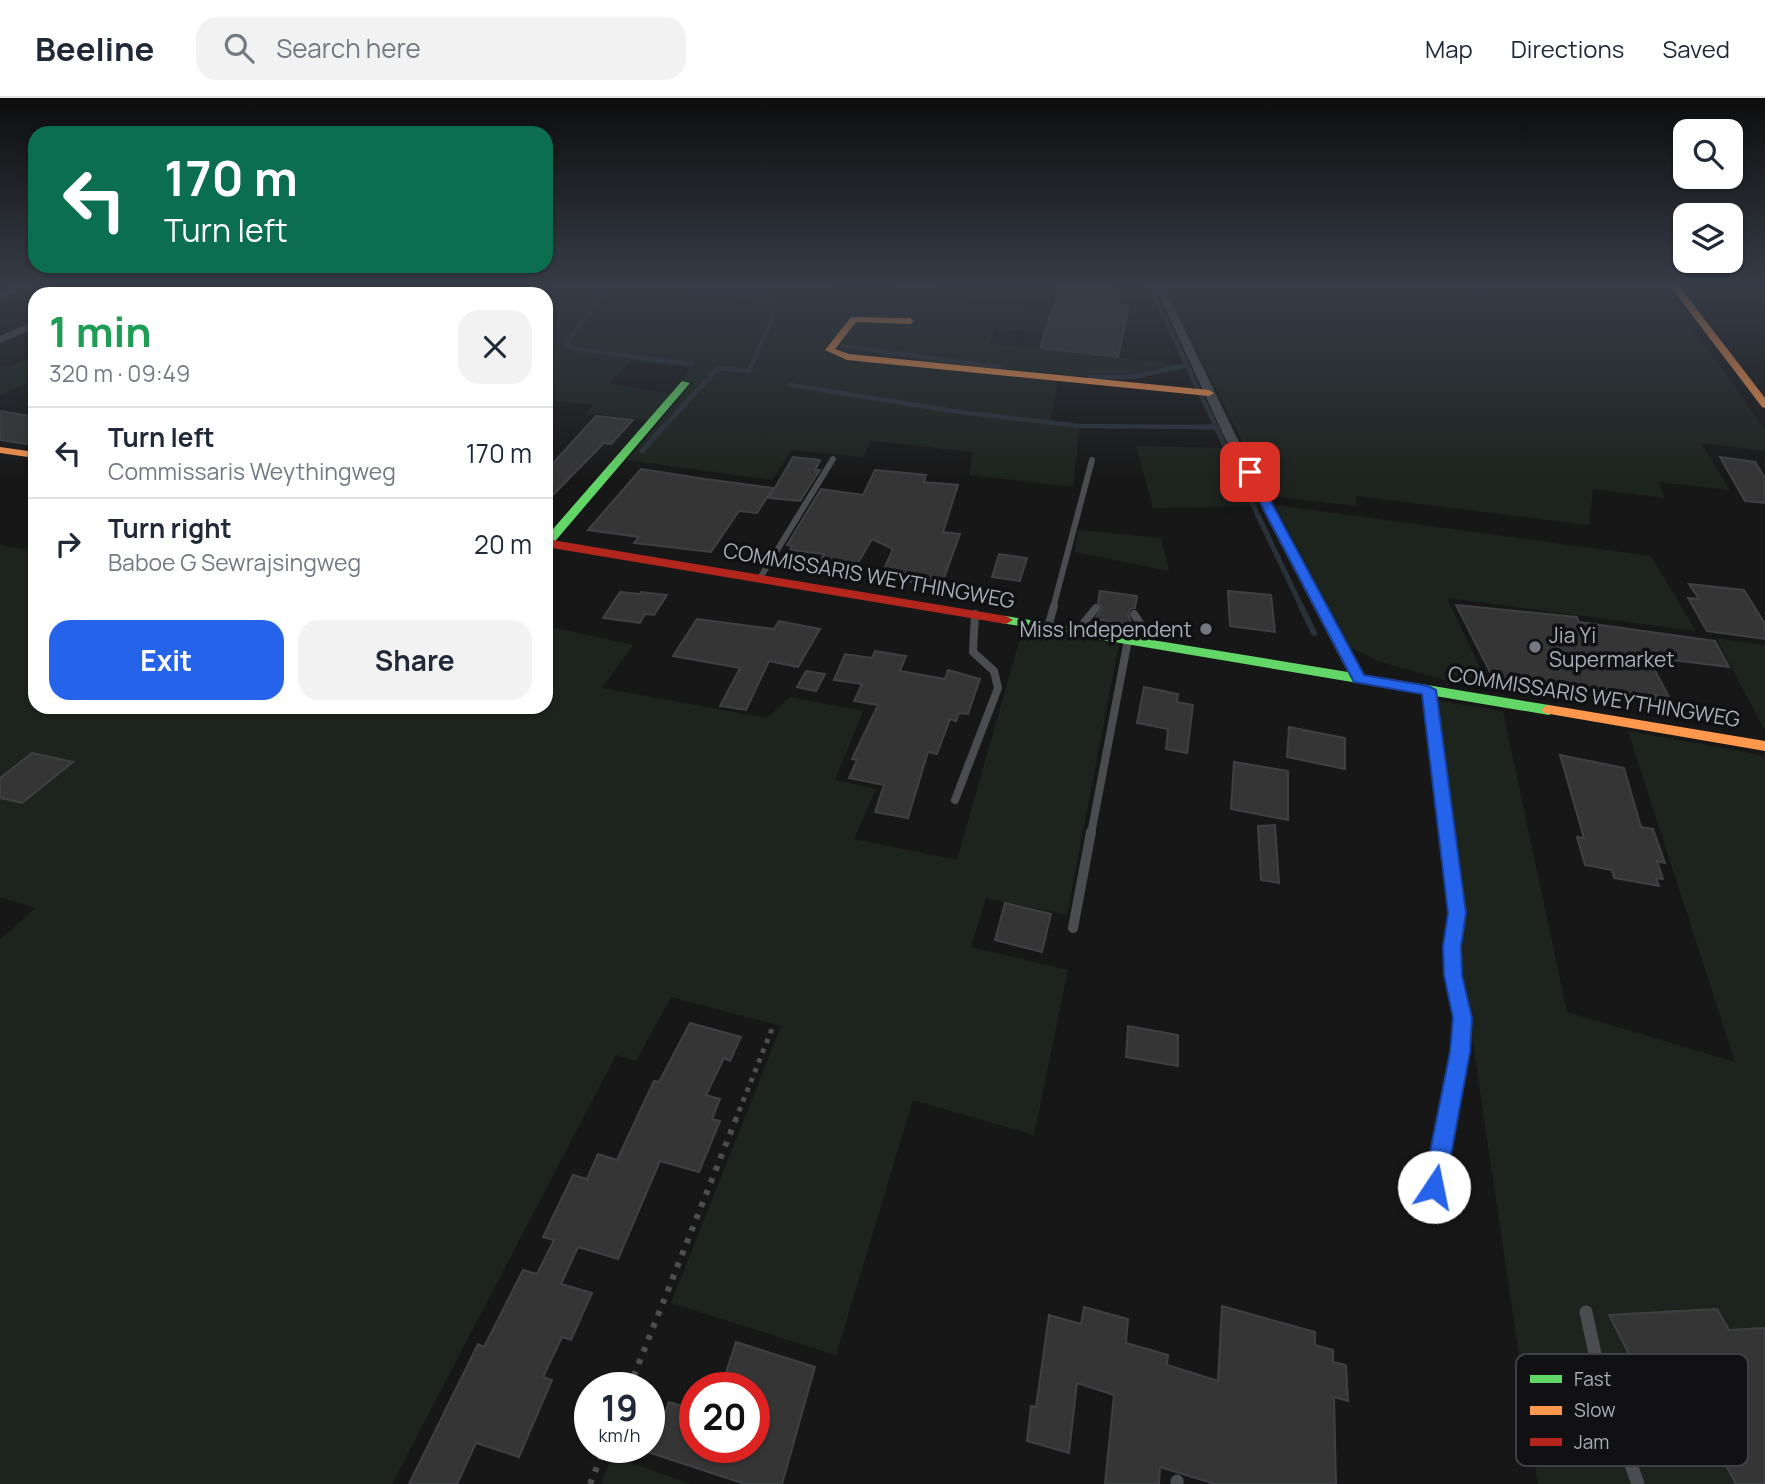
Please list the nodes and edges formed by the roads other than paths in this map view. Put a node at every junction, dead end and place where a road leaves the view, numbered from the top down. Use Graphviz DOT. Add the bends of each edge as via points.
graph roads {
  1 [pos="831,351"];
  2 [pos="1189,351"];
  3 [pos="1723,351"];
  4 [pos="685,383"];
  5 [pos="1209,393"];
  6 [pos="1765,405"];
  7 [pos="0,450"];
  8 [pos="28,454"];
  9 [pos="833,459"];
  10 [pos="1092,460"];
  11 [pos="553,535"];
  12 [pos="553,544"];
  13 [pos="760,578"];
  14 [pos="1096,608"];
  15 [pos="975,614"];
  16 [pos="1134,614"];
  17 [pos="1048,627"];
  18 [pos="1077,631"];
  19 [pos="1128,640"];
  20 [pos="1154,644"];
  21 [pos="1359,678"];
  22 [pos="1428,690"];
  23 [pos="1765,746"];
  24 [pos="955,800"];
  25 [pos="1073,928"];
  26 [pos="1434,1187"];
  27 [pos="1586,1312"];
  28 [pos="1594,1354"];
  29 [pos="1632,1466"];
  30 [pos="1638,1484"];
  1 -- 5 [label="street" via="848,357"];
  2 -- 5 [label="street"];
  3 -- 6 [label="street"];
  4 -- 11 [label="street"];
  5 -- 21 [label="street"];
  7 -- 8 [label="street"];
  9 -- 13 [label="lane"];
  10 -- 17 [label="lane"];
  12 -- 13 [label="street, COMMISSARIS WEYTHINGWEG"];
  13 -- 15 [label="street, COMMISSARIS WEYTHINGWEG"];
  14 -- 18 [label="lane"];
  15 -- 17 [label="street, COMMISSARIS WEYTHINGWEG"];
  15 -- 24 [label="lane" via="973,652 993,668 998,688"];
  16 -- 20 [label="lane"];
  17 -- 18 [label="street, COMMISSARIS WEYTHINGWEG"];
  18 -- 19 [label="street, COMMISSARIS WEYTHINGWEG"];
  19 -- 20 [label="street, COMMISSARIS WEYTHINGWEG"];
  19 -- 25 [label="lane"];
  20 -- 21 [label="street, COMMISSARIS WEYTHINGWEG"];
  21 -- 22 [label="street, COMMISSARIS WEYTHINGWEG"];
  22 -- 23 [label="street, COMMISSARIS WEYTHINGWEG"];
  22 -- 26 [label="lane" via="1457,913 1453,975 1462,1018 1460,1052"];
  27 -- 28 [label="lane"];
  29 -- 30 [label="lane"];
}
